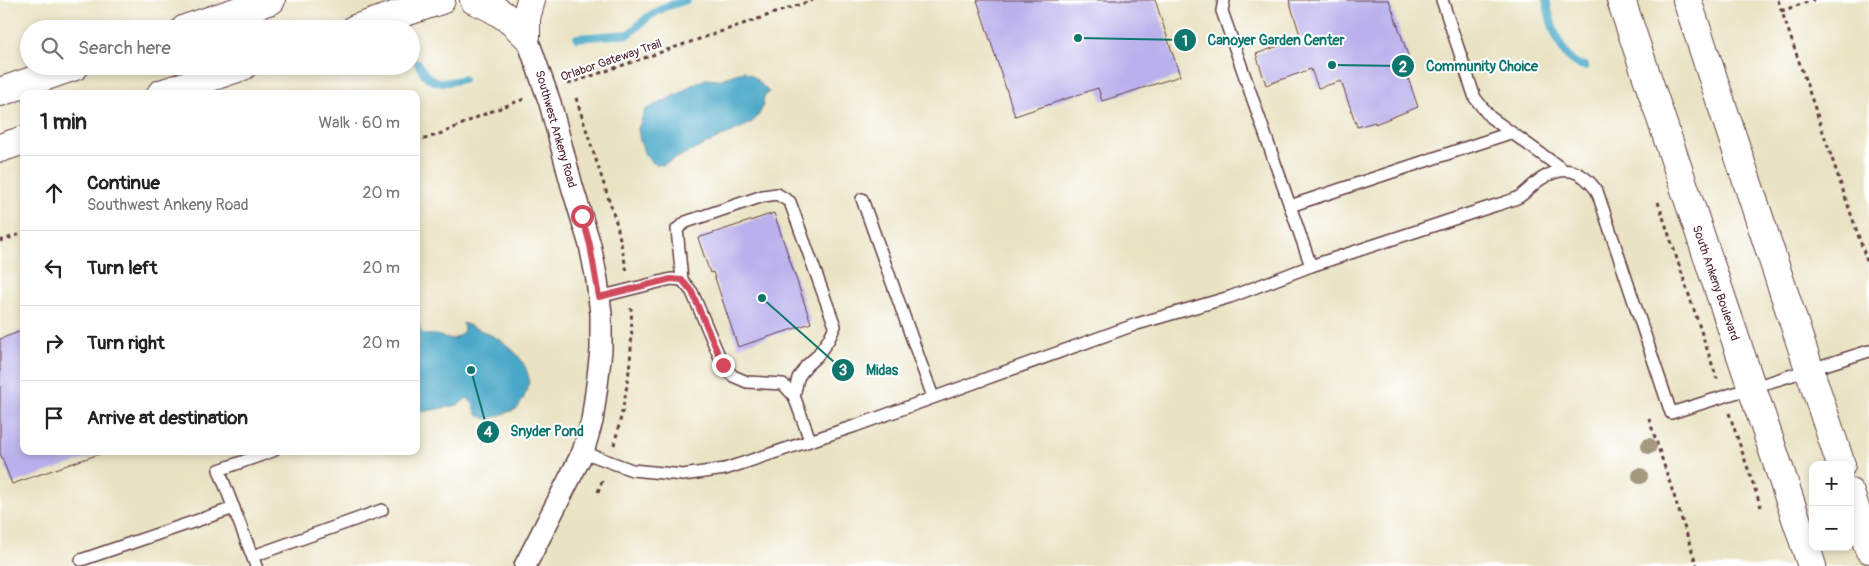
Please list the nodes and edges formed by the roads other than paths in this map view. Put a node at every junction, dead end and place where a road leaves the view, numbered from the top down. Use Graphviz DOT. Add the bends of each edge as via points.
graph roads {
  1 [pos="271,0"];
  2 [pos="440,0"];
  3 [pos="474,0"];
  4 [pos="531,0"];
  5 [pos="1224,0"];
  6 [pos="1442,0"];
  7 [pos="1622,0"];
  8 [pos="1688,0"];
  9 [pos="212,20"];
  10 [pos="381,20"];
  11 [pos="526,35"];
  12 [pos="49,75"];
  13 [pos="217,75"];
  14 [pos="173,90"];
  15 [pos="0,92"];
  16 [pos="1510,133"];
  17 [pos="20,141"];
  18 [pos="0,148"];
  19 [pos="1562,169"];
  20 [pos="862,199"];
  21 [pos="1290,206"];
  22 [pos="1312,266"];
  23 [pos="682,280"];
  24 [pos="599,297"];
  25 [pos="1869,351"];
  26 [pos="1810,370"];
  27 [pos="1752,388"];
  28 [pos="794,396"];
  29 [pos="933,397"];
  30 [pos="810,440"];
  31 [pos="583,452"];
  32 [pos="262,455"];
  33 [pos="1840,461"];
  34 [pos="1854,505"];
  35 [pos="234,508"];
  36 [pos="382,510"];
  37 [pos="1869,550"];
  38 [pos="81,560"];
  39 [pos="254,561"];
  40 [pos="525,566"];
  41 [pos="1812,566"];
  1 -- 9 [label="main road"];
  2 -- 10 [label="main road"];
  3 -- 11 [label="main road" via="492,6"];
  4 -- 11 [label="main road"];
  5 -- 21 [label="lane" via="1222,11"];
  6 -- 16 [label="lane" via="1475,98 1490,117"];
  7 -- 27 [label="main road, South Ankeny Boulevard"];
  8 -- 26 [label="main road"];
  11 -- 24 [label="street, Southwest Ankeny Road" via="590,245"];
  12 -- 15 [label="main road"];
  13 -- 14 [label="main road"];
  16 -- 19 [label="lane"];
  16 -- 21 [label="lane"];
  17 -- 18 [label="main road"];
  19 -- 22 [label="lane" via="1542,178 1520,196"];
  19 -- 27 [label="lane" via="1578,173 1597,190 1671,413"];
  20 -- 29 [label="lane"];
  21 -- 22 [label="lane"];
  22 -- 29 [label="lane" via="1230,297 1137,324"];
  23 -- 24 [label="lane" via="671,279"];
  23 -- 28 [label="lane" via="692,292 723,365 732,376 746,382 783,384"];
  23 -- 28 [label="lane" via="677,228 763,196 777,194 790,202 834,326 829,339 798,378"];
  24 -- 31 [label="street, Southwest Ankeny Road" via="601,350 592,421"];
  25 -- 26 [label="lane"];
  26 -- 27 [label="lane"];
  26 -- 33 [label="main road"];
  27 -- 41 [label="main road, South Ankeny Boulevard"];
  28 -- 30 [label="lane"];
  29 -- 30 [label="lane"];
  30 -- 31 [label="lane" via="725,469 683,475 632,470"];
  31 -- 40 [label="street, Southwest Ankeny Road"];
  32 -- 35 [label="lane" via="219,470"];
  34 -- 37 [label="main road"];
  35 -- 38 [label="lane"];
  35 -- 39 [label="lane"];
  36 -- 39 [label="lane"];
}
